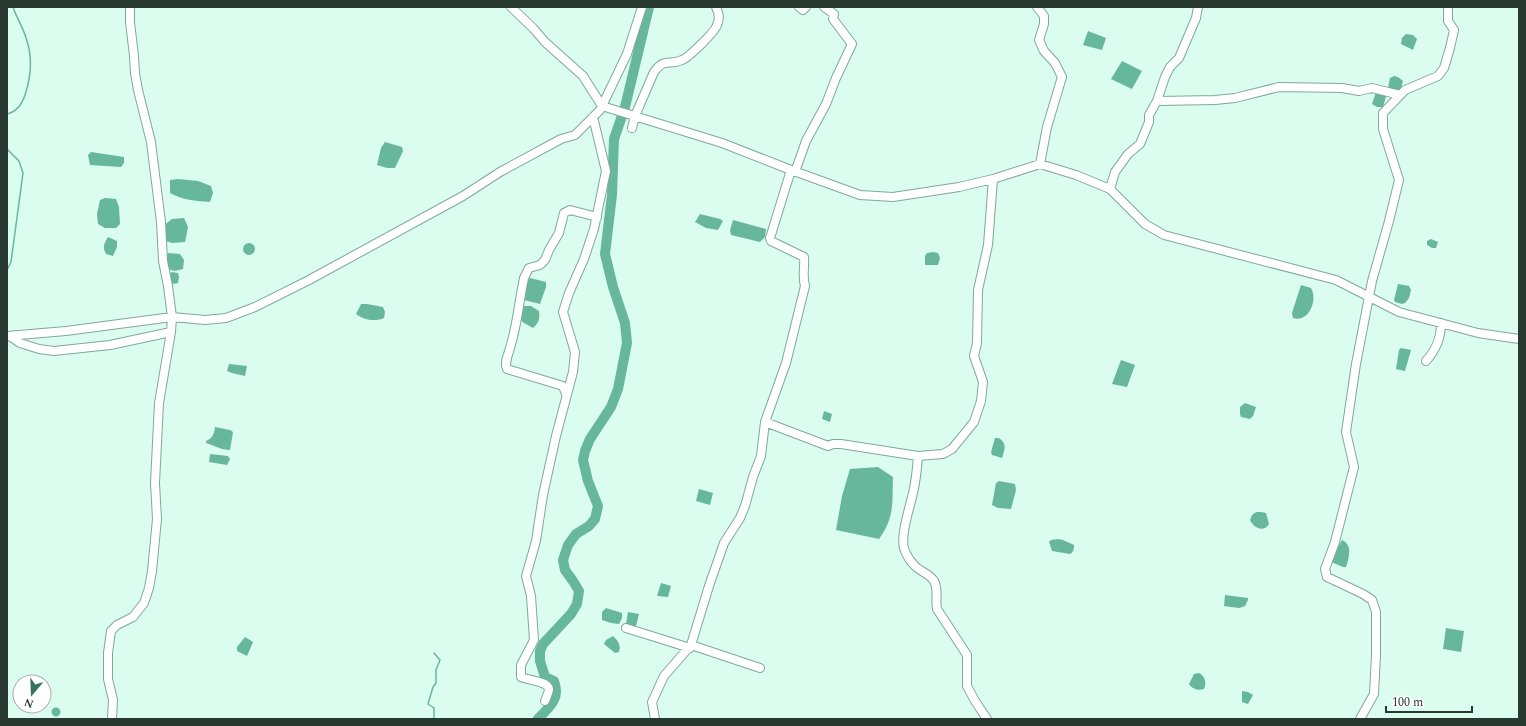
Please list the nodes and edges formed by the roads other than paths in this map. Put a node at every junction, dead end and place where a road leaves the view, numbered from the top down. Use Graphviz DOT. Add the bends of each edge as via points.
graph roads {
  1 [pos="130,7"];
  2 [pos="512,7"];
  3 [pos="642,7"];
  4 [pos="716,7"];
  5 [pos="799,7"];
  6 [pos="806,7"];
  7 [pos="824,7"];
  8 [pos="1036,7"];
  9 [pos="1198,7"];
  10 [pos="1448,7"];
  11 [pos="1400,95"];
  12 [pos="1157,101"];
  13 [pos="602,106"];
  14 [pos="632,115"];
  15 [pos="593,117"];
  16 [pos="632,128"];
  17 [pos="1040,164"];
  18 [pos="793,171"];
  19 [pos="993,179"];
  20 [pos="1110,190"];
  21 [pos="597,217"];
  22 [pos="1369,296"];
  23 [pos="172,317"];
  24 [pos="1441,323"];
  25 [pos="170,332"];
  26 [pos="9,336"];
  27 [pos="1519,339"];
  28 [pos="1426,361"];
  29 [pos="566,394"];
  30 [pos="765,422"];
  31 [pos="918,456"];
  32 [pos="626,628"];
  33 [pos="691,646"];
  34 [pos="760,668"];
  35 [pos="545,701"];
  36 [pos="112,719"];
  37 [pos="655,719"];
  38 [pos="988,719"];
  39 [pos="1360,719"];
  1 -- 23 [label="street" via="135,73 151,142 163,260"];
  2 -- 13 [label="street" via="545,42 583,76"];
  3 -- 13 [label="street" via="627,54"];
  4 -- 14 [label="street" via="720,16 717,26 691,54 682,60 665,62 658,66"];
  5 -- 6 [label="street" via="803,10"];
  7 -- 18 [label="street" via="834,14 833,19 852,44"];
  8 -- 17 [label="street" via="1044,16 1039,40 1062,77"];
  9 -- 12 [label="street" via="1179,58 1168,72"];
  10 -- 11 [label="street" via="1448,21 1454,30 1444,68 1438,76 1405,90"];
  11 -- 12 [label="street" via="1372,88 1359,91 1342,88 1279,87 1235,98"];
  11 -- 22 [label="street" via="1383,113 1383,129 1399,180"];
  12 -- 20 [label="street" via="1149,115 1149,122 1140,144 1128,154 1115,172"];
  13 -- 14 [label="street"];
  13 -- 15 [label="street"];
  14 -- 16 [label="street"];
  14 -- 18 [label="street" via="722,143"];
  15 -- 21 [label="street" via="606,171"];
  15 -- 23 [label="street" via="575,135 561,139 500,172 463,196 255,307 226,318 205,320"];
  17 -- 19 [label="street"];
  17 -- 20 [label="street" via="1076,175"];
  18 -- 19 [label="street" via="860,195 893,197"];
  18 -- 30 [label="street" via="770,238 771,241 804,257 802,278 805,286 786,363"];
  19 -- 31 [label="street" via="988,245 978,290 974,356 983,382 982,401 974,422 952,449 943,454"];
  20 -- 22 [label="street" via="1145,224 1164,235 1336,280"];
  21 -- 29 [label="street" via="584,260 563,312 575,352 573,372"];
  21 -- 29 [label="street" via="570,210 564,213 559,233 545,260 540,265 529,268 524,278 512,343 506,360 507,369 563,386"];
  22 -- 24 [label="street" via="1399,312"];
  22 -- 39 [label="street" via="1346,432 1354,467 1326,569 1327,577 1372,600 1376,612 1374,694"];
  23 -- 25 [label="street"];
  23 -- 26 [label="street"];
  24 -- 27 [label="street" via="1478,333"];
  24 -- 28 [label="street" via="1436,347"];
  25 -- 26 [label="street" via="110,345 54,351 20,343"];
  25 -- 36 [label="street" via="160,403 155,483 157,519 152,571 144,603 133,617 111,631 108,679 113,700"];
  29 -- 35 [label="street" via="543,495 536,541 526,576 531,596 534,640 521,665 521,677 548,686"];
  30 -- 31 [label="street" via="828,446 841,444"];
  30 -- 33 [label="street" via="761,456 745,506 724,543"];
  31 -- 38 [label="street" via="903,544 916,567 934,581 937,588 937,609 967,655 967,686"];
  32 -- 33 [label="street"];
  33 -- 34 [label="street"];
  33 -- 37 [label="street" via="664,676 652,702"];
}
